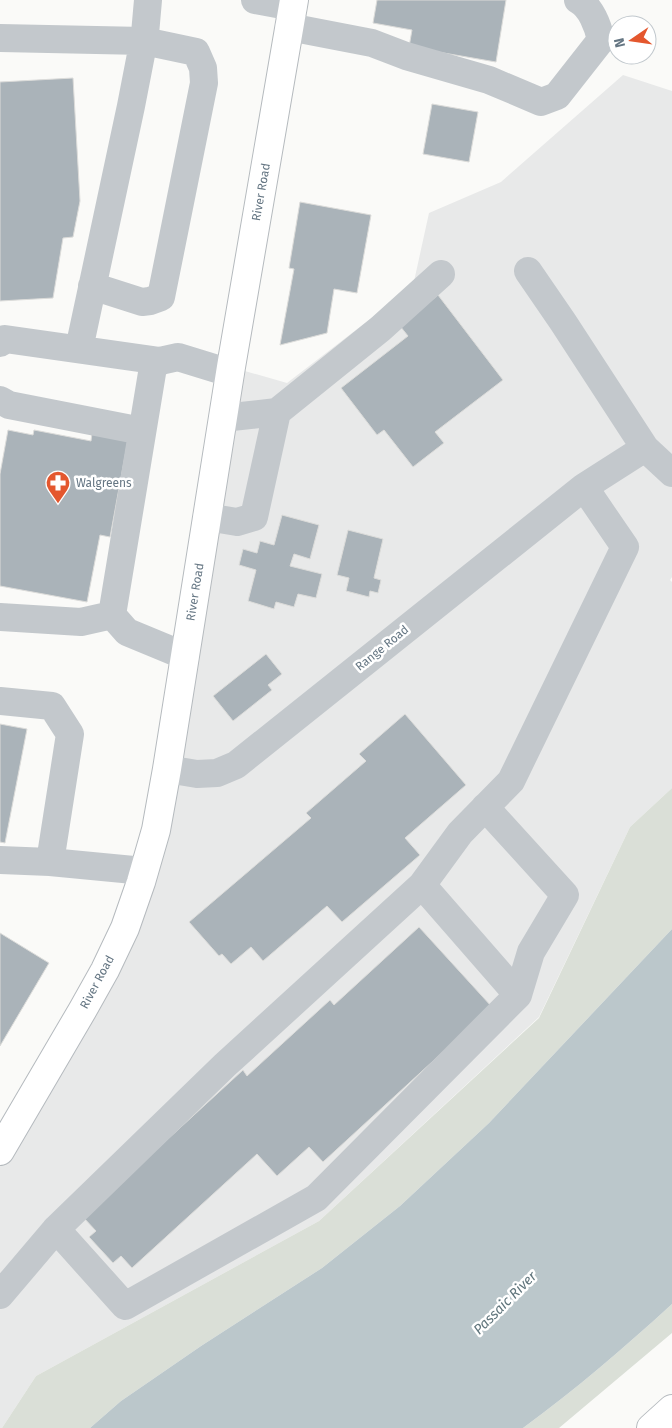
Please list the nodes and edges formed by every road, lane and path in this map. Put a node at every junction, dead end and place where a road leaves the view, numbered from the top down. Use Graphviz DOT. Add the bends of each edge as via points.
graph roads {
  1 [pos="148,0"];
  2 [pos="255,0"];
  3 [pos="578,0"];
  4 [pos="292,11"];
  5 [pos="0,38"];
  6 [pos="144,41"];
  7 [pos="528,271"];
  8 [pos="441,274"];
  9 [pos="92,286"];
  10 [pos="0,343"];
  11 [pos="79,349"];
  12 [pos="160,361"];
  13 [pos="230,373"];
  14 [pos="1,405"];
  15 [pos="276,412"];
  16 [pos="223,418"];
  17 [pos="142,431"];
  18 [pos="645,448"];
  19 [pos="672,473"];
  20 [pos="584,487"];
  21 [pos="207,517"];
  22 [pos="112,615"];
  23 [pos="0,617"];
  24 [pos="185,656"];
  25 [pos="0,701"];
  26 [pos="167,769"];
  27 [pos="485,807"];
  28 [pos="0,860"];
  29 [pos="50,862"];
  30 [pos="144,871"];
  31 [pos="422,885"];
  32 [pos="518,995"];
  33 [pos="0,1151"];
  34 [pos="56,1229"];
  35 [pos="0,1295"];
  36 [pos="672,1409"];
  37 [pos="650,1428"];
  1 -- 6 [label="street"];
  2 -- 4 [label="street"];
  3 -- 4 [label="street" via="597,22 601,40 557,96 541,102 489,80 406,56"];
  4 -- 13 [label="main road, River Road"];
  5 -- 6 [label="street"];
  6 -- 9 [label="street"];
  6 -- 9 [label="street" via="196,52 203,68 204,84 161,297 142,302"];
  7 -- 18 [label="street"];
  8 -- 15 [label="street" via="380,329"];
  9 -- 11 [label="street"];
  10 -- 11 [label="street" via="5,339"];
  11 -- 12 [label="street"];
  12 -- 13 [label="street" via="178,357"];
  12 -- 17 [label="street" via="153,367"];
  13 -- 16 [label="main road, River Road"];
  14 -- 17 [label="street"];
  15 -- 16 [label="street"];
  15 -- 21 [label="street" via="254,517 237,522"];
  16 -- 21 [label="main road, River Road"];
  17 -- 22 [label="street"];
  18 -- 19 [label="street"];
  18 -- 20 [label="street, Range Road"];
  20 -- 26 [label="street, Range Road" via="236,765 216,773 197,774"];
  20 -- 27 [label="street" via="625,547 511,781"];
  21 -- 24 [label="main road, River Road"];
  22 -- 23 [label="street" via="81,622"];
  22 -- 24 [label="street" via="127,632"];
  24 -- 26 [label="main road, River Road"];
  25 -- 29 [label="street" via="52,706 70,734"];
  26 -- 30 [label="main road, River Road" via="156,830"];
  27 -- 31 [label="street" via="460,833"];
  27 -- 32 [label="street" via="565,895 531,952"];
  28 -- 29 [label="street"];
  29 -- 30 [label="street"];
  30 -- 33 [label="main road, River Road" via="125,928 105,970"];
  31 -- 32 [label="street"];
  31 -- 34 [label="street" via="225,1065"];
  32 -- 34 [label="street" via="316,1198 125,1306"];
  34 -- 35 [label="street"];
  36 -- 37 [label="main road"];
}
